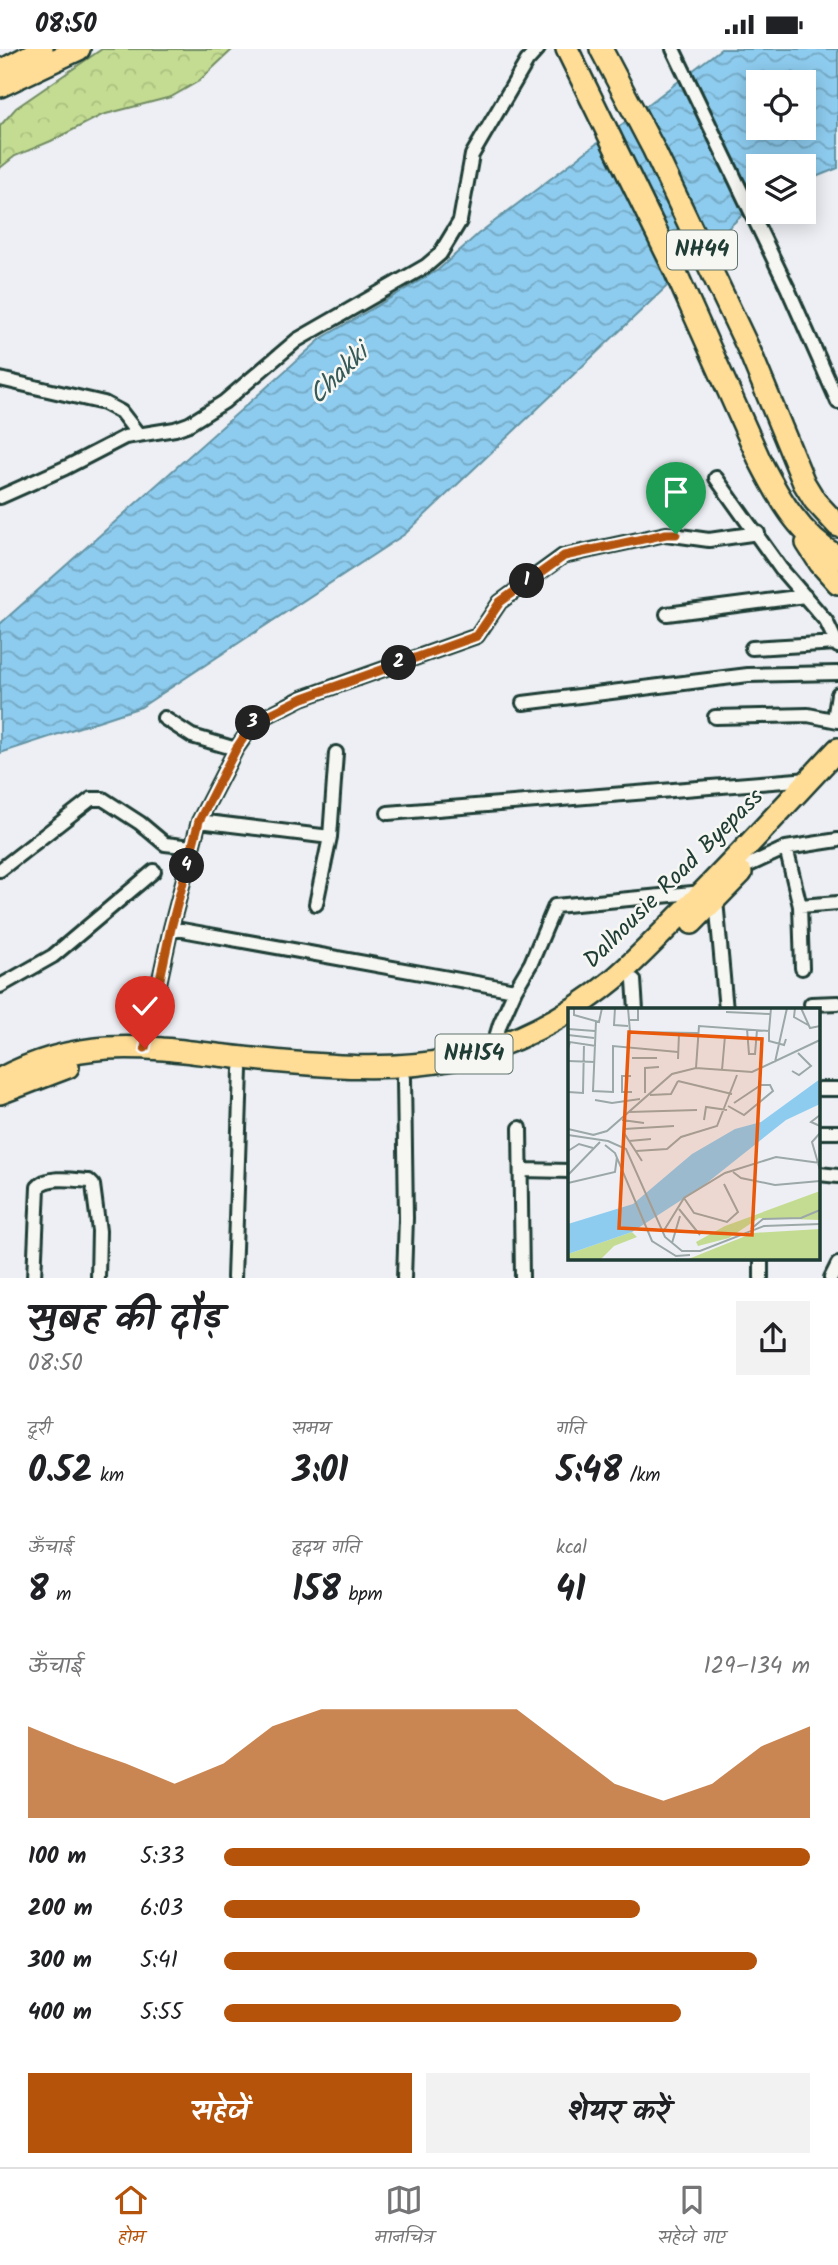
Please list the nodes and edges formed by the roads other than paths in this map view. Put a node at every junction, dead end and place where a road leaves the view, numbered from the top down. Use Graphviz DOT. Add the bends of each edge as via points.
graph roads {
  1 [pos="42,49"];
  2 [pos="79,49"];
  3 [pos="537,49"];
  4 [pos="673,49"];
  5 [pos="603,52"];
  6 [pos="572,59"];
  7 [pos="0,71"];
  8 [pos="0,86"];
  9 [pos="0,379"];
  10 [pos="838,402"];
  11 [pos="138,434"];
  12 [pos="716,478"];
  13 [pos="0,497"];
  14 [pos="838,526"];
  15 [pos="802,527"];
  16 [pos="758,533"];
  17 [pos="838,557"];
  18 [pos="838,583"];
  19 [pos="805,596"];
  20 [pos="667,614"];
  21 [pos="838,645"];
  22 [pos="752,647"];
  23 [pos="838,673"];
  24 [pos="838,694"];
  25 [pos="523,703"];
  26 [pos="715,717"];
  27 [pos="164,718"];
  28 [pos="836,720"];
  29 [pos="236,749"];
  30 [pos="838,749"];
  31 [pos="336,753"];
  32 [pos="838,765"];
  33 [pos="810,779"];
  34 [pos="388,813"];
  35 [pos="199,821"];
  36 [pos="330,837"];
  37 [pos="838,840"];
  38 [pos="192,848"];
  39 [pos="786,848"];
  40 [pos="749,865"];
  41 [pos="0,870"];
  42 [pos="154,871"];
  43 [pos="710,896"];
  44 [pos="838,903"];
  45 [pos="316,904"];
  46 [pos="800,906"];
  47 [pos="171,928"];
  48 [pos="802,968"];
  49 [pos="634,980"];
  50 [pos="0,986"];
  51 [pos="515,990"];
  52 [pos="838,1003"];
  53 [pos="811,1004"];
  54 [pos="571,1008"];
  55 [pos="598,1008"];
  56 [pos="636,1008"];
  57 [pos="726,1008"];
  58 [pos="568,1010"];
  59 [pos="568,1026"];
  60 [pos="493,1047"];
  61 [pos="145,1048"];
  62 [pos="241,1070"];
  63 [pos="0,1079"];
  64 [pos="404,1079"];
  65 [pos="820,1089"];
  66 [pos="838,1089"];
  67 [pos="0,1093"];
  68 [pos="520,1128"];
  69 [pos="820,1132"];
  70 [pos="838,1132"];
  71 [pos="523,1170"];
  72 [pos="820,1170"];
  73 [pos="568,1171"];
  74 [pos="838,1176"];
  75 [pos="838,1264"];
  76 [pos="34,1278"];
  77 [pos="98,1278"];
  78 [pos="234,1278"];
  79 [pos="404,1278"];
  80 [pos="522,1278"];
  81 [pos="831,1278"];
  1 -- 7 [label="highway"];
  2 -- 8 [label="highway"];
  3 -- 11 [label="street" via="472,155 460,221 440,254 297,340 224,402 189,424"];
  4 -- 10 [label="street"];
  5 -- 14 [label="highway, NH44" via="750,352 804,483"];
  6 -- 15 [label="highway, NH44" via="673,264 760,461"];
  9 -- 11 [label="street" via="104,403 121,412"];
  11 -- 13 [label="street"];
  12 -- 16 [label="street"];
  15 -- 17 [label="highway, NH44"];
  15 -- 18 [label="highway" via="811,550"];
  16 -- 19 [label="street"];
  16 -- 29 [label="street" via="709,540 666,534 564,556 500,602 477,636 290,703 254,722"];
  19 -- 20 [label="street"];
  19 -- 21 [label="street"];
  21 -- 22 [label="street"];
  23 -- 25 [label="street" via="748,675"];
  24 -- 28 [label="street"];
  26 -- 28 [label="street" via="808,715"];
  27 -- 29 [label="street" via="192,736"];
  29 -- 35 [label="street"];
  30 -- 33 [label="highway, Dalhousie Road Byepass / NH154"];
  31 -- 36 [label="street"];
  32 -- 40 [label="highway, NH154"];
  33 -- 34 [label="street"];
  33 -- 43 [label="highway, Dalhousie Road Byepass / NH154"];
  35 -- 36 [label="street"];
  35 -- 38 [label="street"];
  36 -- 45 [label="street"];
  37 -- 39 [label="street"];
  38 -- 41 [label="street" via="165,844 141,823 96,797"];
  38 -- 47 [label="street"];
  39 -- 40 [label="street"];
  39 -- 46 [label="street"];
  40 -- 43 [label="highway, NH154"];
  42 -- 50 [label="street" via="54,956"];
  43 -- 49 [label="highway, NH154"];
  43 -- 51 [label="street" via="555,906"];
  43 -- 54 [label="highway, Dalhousie Road Byepass / NH154" via="622,972"];
  43 -- 57 [label="street"];
  44 -- 46 [label="street"];
  46 -- 48 [label="street"];
  47 -- 51 [label="street"];
  47 -- 61 [label="street"];
  49 -- 55 [label="highway, NH154"];
  49 -- 56 [label="street"];
  51 -- 60 [label="street"];
  52 -- 53 [label="street"];
  58 -- 60 [label="highway, Dalhousie Road Byepass / NH154"];
  59 -- 64 [label="highway, NH154" via="495,1059"];
  60 -- 61 [label="highway, Dalhousie Road Byepass / NH154" via="452,1059 379,1067"];
  61 -- 63 [label="highway, Dalhousie Road Byepass / NH154" via="73,1052 27,1065"];
  62 -- 64 [label="highway, NH154"];
  62 -- 67 [label="highway, NH154" via="160,1061 98,1061 53,1071"];
  62 -- 78 [label="street"];
  64 -- 79 [label="street"];
  65 -- 66 [label="street"];
  68 -- 71 [label="street"];
  69 -- 70 [label="street"];
  71 -- 73 [label="street"];
  71 -- 80 [label="street"];
  72 -- 74 [label="street"];
  75 -- 81 [label="street"];
  76 -- 77 [label="street" via="38,1187 46,1180 80,1180 93,1185 99,1231"];
}
